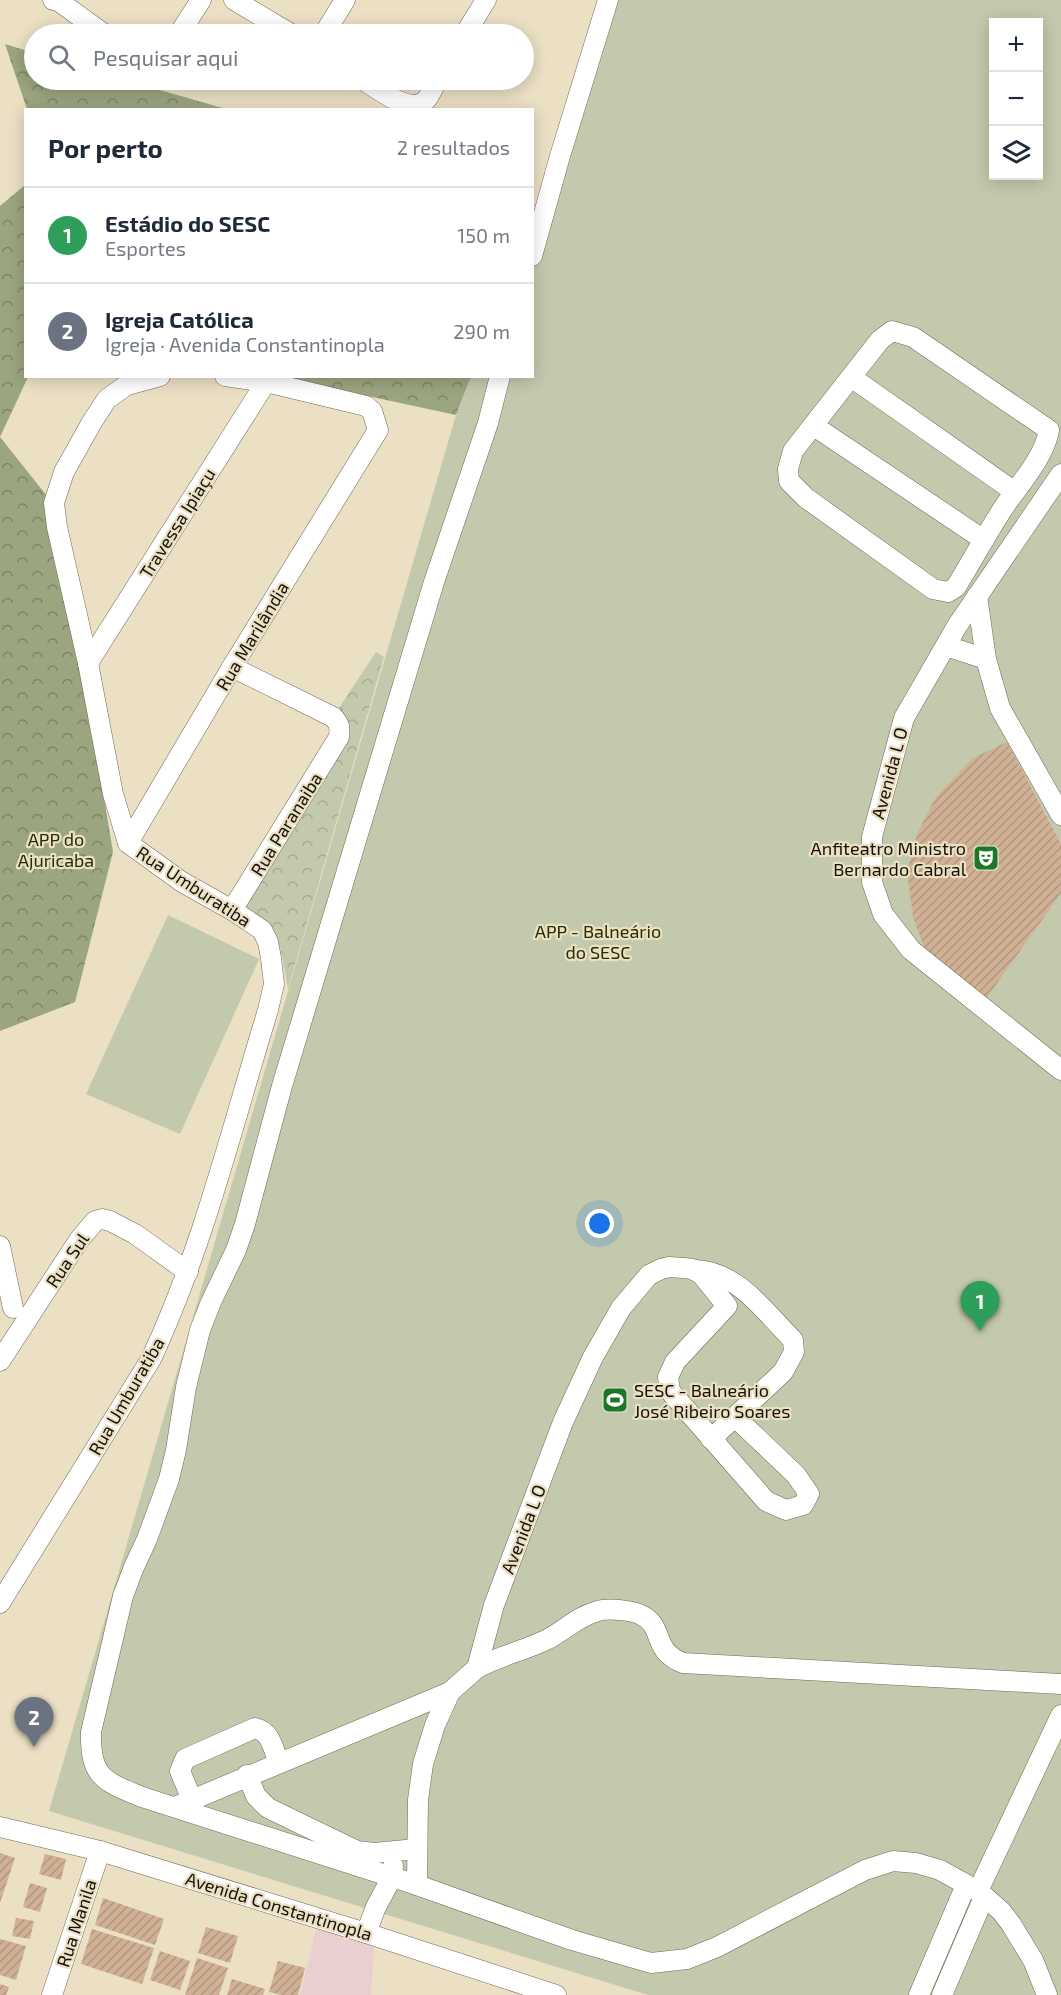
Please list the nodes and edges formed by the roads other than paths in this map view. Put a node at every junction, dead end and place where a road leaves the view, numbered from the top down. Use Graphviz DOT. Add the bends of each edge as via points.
graph roads {
  1 [pos="56,0"];
  2 [pos="201,0"];
  3 [pos="234,0"];
  4 [pos="345,0"];
  5 [pos="486,0"];
  6 [pos="608,0"];
  7 [pos="90,24"];
  8 [pos="185,24"];
  9 [pos="274,24"];
  10 [pos="330,24"];
  11 [pos="471,24"];
  12 [pos="380,90"];
  13 [pos="431,90"];
  14 [pos="534,249"];
  15 [pos="851,377"];
  16 [pos="153,378"];
  17 [pos="239,378"];
  18 [pos="499,378"];
  19 [pos="266,382"];
  20 [pos="814,426"];
  21 [pos="1061,474"];
  22 [pos="1015,492"];
  23 [pos="1000,513"];
  24 [pos="1023,529"];
  25 [pos="984,540"];
  26 [pos="977,596"];
  27 [pos="946,646"];
  28 [pos="986,659"];
  29 [pos="88,663"];
  30 [pos="232,667"];
  31 [pos="1061,815"];
  32 [pos="128,843"];
  33 [pos="232,910"];
  34 [pos="1061,1070"];
  35 [pos="0,1246"];
  36 [pos="692,1269"];
  37 [pos="188,1272"];
  38 [pos="14,1309"];
  39 [pos="0,1361"];
  40 [pos="735,1417"];
  41 [pos="711,1440"];
  42 [pos="0,1603"];
  43 [pos="477,1668"];
  44 [pos="1061,1683"];
  45 [pos="450,1692"];
  46 [pos="1061,1715"];
  47 [pos="279,1762"];
  48 [pos="247,1775"];
  49 [pos="183,1803"];
  50 [pos="0,1827"];
  51 [pos="417,1849"];
  52 [pos="100,1851"];
  53 [pos="388,1852"];
  54 [pos="392,1877"];
  55 [pos="417,1885"];
  56 [pos="976,1891"];
  57 [pos="366,1933"];
  58 [pos="52,1995"];
  59 [pos="556,1995"];
  60 [pos="919,1995"];
  61 [pos="942,1995"];
  62 [pos="1047,1995"];
  1 -- 7 [label="street"];
  2 -- 8 [label="street"];
  3 -- 9 [label="street"];
  4 -- 10 [label="street"];
  5 -- 11 [label="street"];
  6 -- 14 [label="street"];
  12 -- 13 [label="street" via="398,101 417,105"];
  15 -- 20 [label="street"];
  15 -- 22 [label="street"];
  15 -- 22 [label="street" via="892,331 913,337 1049,430 1043,449"];
  16 -- 29 [label="street, Rua Umburatiba" via="127,385 107,399 56,492 57,527"];
  17 -- 19 [label="street"];
  18 -- 49 [label="street" via="430,594 282,1086 245,1224 200,1330 169,1479 123,1596 95,1713 91,1751 101,1777 114,1785"];
  19 -- 29 [label="street, Travessa Ipiaçu"];
  19 -- 30 [label="street, Rua Marilândia" via="366,406 372,411 378,430"];
  20 -- 25 [label="street"];
  20 -- 25 [label="street" via="793,452 789,481 806,498 933,589 948,592 956,587"];
  21 -- 24 [label="street, Avenida L O"];
  22 -- 23 [label="street"];
  23 -- 24 [label="street"];
  23 -- 25 [label="street"];
  24 -- 26 [label="street, Avenida L O"];
  26 -- 27 [label="street, Avenida L O"];
  26 -- 28 [label="street"];
  27 -- 28 [label="street"];
  27 -- 34 [label="street, Avenida L O" via="904,718 872,837 872,882 883,914 911,950"];
  28 -- 31 [label="street" via="1000,708"];
  29 -- 32 [label="street, Rua Umburatiba" via="113,794"];
  30 -- 32 [label="street, Rua Marilândia"];
  30 -- 33 [label="street, Rua Paranaiba" via="333,717 340,728 339,737"];
  32 -- 33 [label="street, Rua Umburatiba" via="182,882"];
  33 -- 37 [label="street, Rua Umburatiba" via="262,930 272,958 274,984"];
  35 -- 38 [label="street"];
  36 -- 40 [label="street, Avenida L O" via="709,1270 737,1284 793,1340 794,1352 783,1372"];
  36 -- 41 [label="street" via="727,1306 675,1362 668,1377 670,1391"];
  36 -- 43 [label="street, Avenida L O" via="669,1267 649,1275 621,1308 593,1357 563,1422 494,1605"];
  37 -- 38 [label="street, Rua Sul" via="135,1234 102,1219 95,1221"];
  37 -- 42 [label="street, Rua Umburatiba" via="151,1359"];
  38 -- 39 [label="street, Rua Sul"];
  40 -- 41 [label="street, Avenida L O"];
  40 -- 41 [label="street" via="796,1475 809,1494 803,1505 786,1510 766,1501"];
  43 -- 44 [label="street" via="548,1639 581,1617 600,1610 617,1610 643,1616 655,1628 662,1649 671,1659 683,1663"];
  43 -- 45 [label="street"];
  45 -- 47 [label="street"];
  45 -- 51 [label="street" via="423,1764"];
  46 -- 56 [label="street"];
  47 -- 48 [label="street"];
  47 -- 49 [label="street" via="268,1734 255,1728 185,1759 180,1771"];
  48 -- 49 [label="street"];
  48 -- 53 [label="street" via="256,1796 268,1809 357,1851"];
  49 -- 54 [label="street"];
  50 -- 52 [label="street, Avenida Constantinopla"];
  51 -- 53 [label="street"];
  51 -- 55 [label="street"];
  52 -- 57 [label="street, Avenida Constantinopla"];
  52 -- 58 [label="street, Rua Manila"];
  53 -- 54 [label="street" via="393,1861"];
  54 -- 55 [label="street"];
  54 -- 57 [label="street"];
  55 -- 56 [label="street" via="572,1940 651,1963 687,1959 717,1947 865,1870 893,1861 939,1870"];
  56 -- 60 [label="street"];
  56 -- 61 [label="street"];
  56 -- 62 [label="street" via="1011,1924 1033,1960"];
  57 -- 59 [label="street, Avenida Constantinopla"];
}
